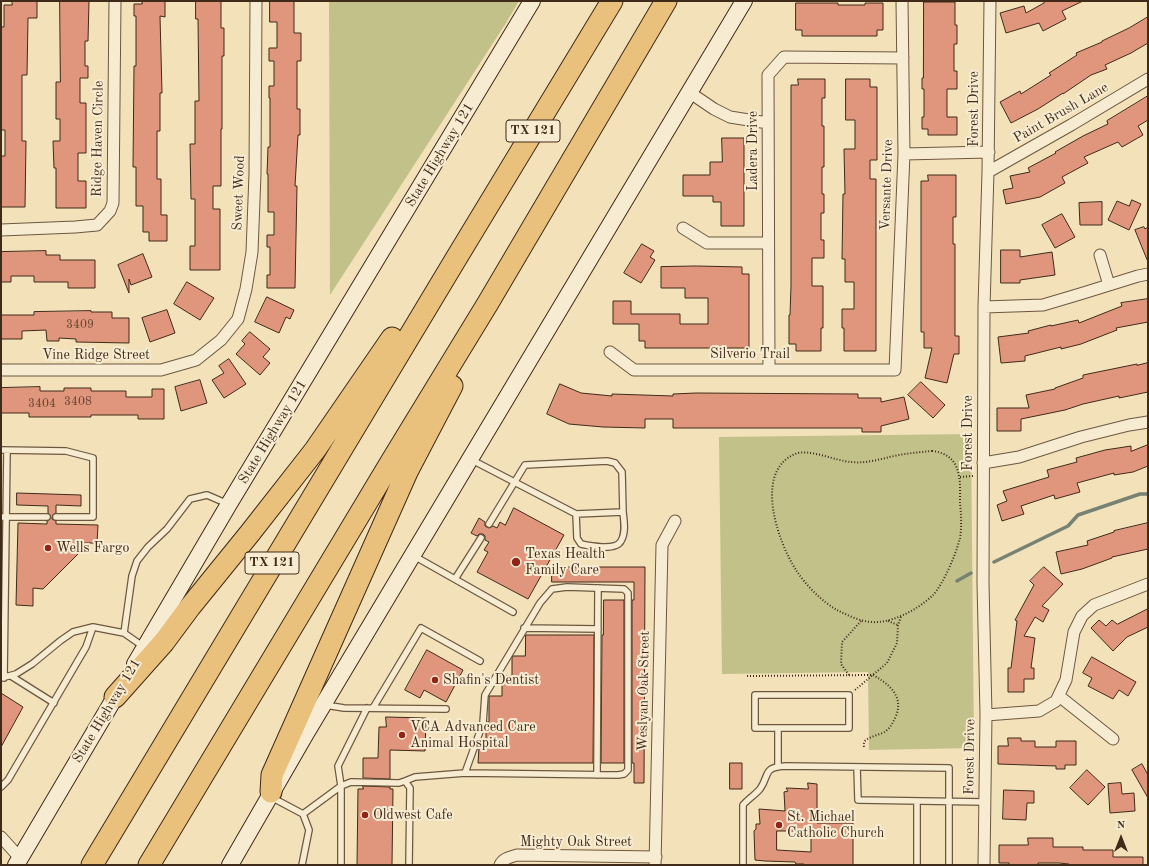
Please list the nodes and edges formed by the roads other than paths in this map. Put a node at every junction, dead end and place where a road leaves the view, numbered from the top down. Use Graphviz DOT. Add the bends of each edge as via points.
graph roads {
  1 [pos="115,1"];
  2 [pos="256,1"];
  3 [pos="532,1"];
  4 [pos="612,1"];
  5 [pos="666,1"];
  6 [pos="744,1"];
  7 [pos="902,1"];
  8 [pos="990,1"];
  9 [pos="903,58"];
  10 [pos="1148,79"];
  11 [pos="689,92"];
  12 [pos="768,123"];
  13 [pos="989,152"];
  14 [pos="904,154"];
  15 [pos="988,172"];
  16 [pos="684,228"];
  17 [pos="1,230"];
  18 [pos="768,243"];
  19 [pos="1100,255"];
  20 [pos="454,262"];
  21 [pos="1148,274"];
  22 [pos="1109,285"];
  23 [pos="488,303"];
  24 [pos="984,307"];
  25 [pos="610,352"];
  26 [pos="190,362"];
  27 [pos="769,369"];
  28 [pos="1,370"];
  29 [pos="895,370"];
  30 [pos="1148,422"];
  31 [pos="4,451"];
  32 [pos="470,459"];
  33 [pos="983,463"];
  34 [pos="515,482"];
  35 [pos="229,504"];
  36 [pos="623,512"];
  37 [pos="576,514"];
  38 [pos="3,517"];
  39 [pos="48,517"];
  40 [pos="56,517"];
  41 [pos="675,521"];
  42 [pos="489,524"];
  43 [pos="481,538"];
  44 [pos="412,555"];
  45 [pos="455,579"];
  46 [pos="1148,584"];
  47 [pos="598,588"];
  48 [pos="513,612"];
  49 [pos="93,627"];
  50 [pos="524,628"];
  51 [pos="598,629"];
  52 [pos="124,633"];
  53 [pos="145,648"];
  54 [pos="480,662"];
  55 [pos="11,676"];
  56 [pos="2,678"];
  57 [pos="1058,696"];
  58 [pos="115,697"];
  59 [pos="54,703"];
  60 [pos="323,705"];
  61 [pos="367,708"];
  62 [pos="373,708"];
  63 [pos="446,709"];
  64 [pos="986,715"];
  65 [pos="778,728"];
  66 [pos="1113,739"];
  67 [pos="778,767"];
  68 [pos="857,767"];
  69 [pos="465,773"];
  70 [pos="597,775"];
  71 [pos="405,781"];
  72 [pos="341,786"];
  73 [pos="1,787"];
  74 [pos="270,794"];
  75 [pos="917,801"];
  76 [pos="949,802"];
  77 [pos="985,802"];
  78 [pos="303,814"];
  79 [pos="1,837"];
  80 [pos="18,861"];
  81 [pos="656,861"];
  82 [pos="92,865"];
  83 [pos="149,865"];
  84 [pos="231,865"];
  85 [pos="302,865"];
  86 [pos="341,865"];
  87 [pos="409,865"];
  88 [pos="500,865"];
  89 [pos="743,865"];
  90 [pos="917,865"];
  91 [pos="949,865"];
  92 [pos="984,865"];
  1 -- 17 [label="street, Ridge Haven Circle" via="113,203 110,212 97,225"];
  2 -- 26 [label="street, Sweet Wood" via="255,174 252,252 246,289 238,319 220,340"];
  3 -- 35 [label="main road, State Highway 121"];
  4 -- 20 [label="highway, TX 121"];
  5 -- 23 [label="highway, TX 121"];
  6 -- 11 [label="main road"];
  7 -- 9 [label="street, Versante Drive"];
  8 -- 13 [label="street, Forest Drive"];
  9 -- 12 [label="street, Ladera Drive" via="784,57 768,76"];
  9 -- 14 [label="street, Versante Drive"];
  10 -- 15 [label="street, Paint Brush Lane"];
  11 -- 12 [label="street" via="730,117"];
  11 -- 32 [label="main road"];
  12 -- 18 [label="street, Ladera Drive"];
  13 -- 14 [label="street"];
  13 -- 15 [label="street, Forest Drive"];
  14 -- 29 [label="street, Versante Drive"];
  15 -- 24 [label="street, Forest Drive"];
  16 -- 18 [label="street" via="707,243"];
  18 -- 27 [label="street, Ladera Drive"];
  19 -- 22 [label="street"];
  20 -- 58 [label="highway" via="424,292 315,450 250,534 164,642"];
  20 -- 82 [label="highway, TX 121"];
  21 -- 22 [label="street"];
  22 -- 24 [label="street" via="1043,305"];
  23 -- 74 [label="highway" via="474,343 407,472 272,775"];
  23 -- 83 [label="highway, TX 121" via="386,468"];
  24 -- 33 [label="street, Forest Drive"];
  25 -- 27 [label="street, Silverio Trail" via="634,370"];
  26 -- 28 [label="street, Vine Ridge Street" via="160,370"];
  27 -- 29 [label="street, Silverio Trail"];
  30 -- 33 [label="street" via="1081,437 1019,457"];
  31 -- 38 [label="lane"];
  31 -- 40 [label="lane" via="66,450 93,458 93,517"];
  32 -- 34 [label="lane"];
  32 -- 44 [label="main road"];
  33 -- 64 [label="street, Forest Drive"];
  34 -- 36 [label="lane" via="525,466 607,461 615,463 622,472"];
  34 -- 37 [label="lane"];
  34 -- 42 [label="lane"];
  35 -- 52 [label="lane" via="207,495 190,500 167,529 148,547 137,561 132,576"];
  35 -- 53 [label="main road, State Highway 121"];
  36 -- 37 [label="lane"];
  36 -- 37 [label="lane" via="624,531 621,542 616,546 601,547 581,544 577,538"];
  38 -- 39 [label="lane"];
  38 -- 56 [label="lane"];
  41 -- 81 [label="street, Weslyan Oak Street" via="662,545"];
  43 -- 45 [label="lane"];
  44 -- 45 [label="lane"];
  44 -- 60 [label="main road"];
  45 -- 48 [label="lane"];
  46 -- 57 [label="street" via="1094,605 1082,616 1074,632 1066,680"];
  47 -- 50 [label="lane" via="552,589"];
  47 -- 51 [label="lane"];
  47 -- 70 [label="lane" via="624,589 628,593 628,770 624,774"];
  49 -- 52 [label="lane"];
  49 -- 55 [label="lane" via="73,632 32,664"];
  49 -- 59 [label="lane" via="86,646"];
  50 -- 51 [label="lane"];
  50 -- 69 [label="lane" via="485,695 482,723"];
  51 -- 70 [label="lane"];
  52 -- 53 [label="lane"];
  53 -- 58 [label="main road, State Highway 121"];
  54 -- 62 [label="lane" via="421,628"];
  55 -- 56 [label="lane"];
  55 -- 59 [label="lane"];
  57 -- 64 [label="street" via="1056,701 1039,711"];
  57 -- 66 [label="street"];
  58 -- 80 [label="main road, State Highway 121"];
  59 -- 73 [label="lane" via="8,780"];
  60 -- 61 [label="lane"];
  60 -- 74 [label="main road"];
  61 -- 62 [label="lane"];
  61 -- 72 [label="lane" via="338,766"];
  62 -- 63 [label="lane"];
  64 -- 77 [label="street, Forest Drive"];
  65 -- 65 [label="lane" via="755,728 755,694 849,695 849,728"];
  65 -- 67 [label="lane"];
  67 -- 68 [label="lane"];
  67 -- 89 [label="lane" via="766,774 760,789 743,805"];
  68 -- 75 [label="lane" via="858,800"];
  68 -- 76 [label="lane" via="949,768"];
  69 -- 70 [label="lane"];
  69 -- 71 [label="lane" via="415,777"];
  71 -- 72 [label="lane" via="351,782"];
  71 -- 87 [label="lane" via="410,788"];
  72 -- 78 [label="lane"];
  72 -- 86 [label="lane"];
  74 -- 78 [label="lane"];
  74 -- 84 [label="main road"];
  75 -- 76 [label="lane"];
  75 -- 90 [label="lane"];
  76 -- 77 [label="lane"];
  76 -- 91 [label="lane"];
  77 -- 92 [label="street, Forest Drive"];
  78 -- 85 [label="lane" via="309,830"];
  79 -- 80 [label="street"];
  81 -- 88 [label="street, Mighty Oak Street" via="517,856 508,858"];
}
